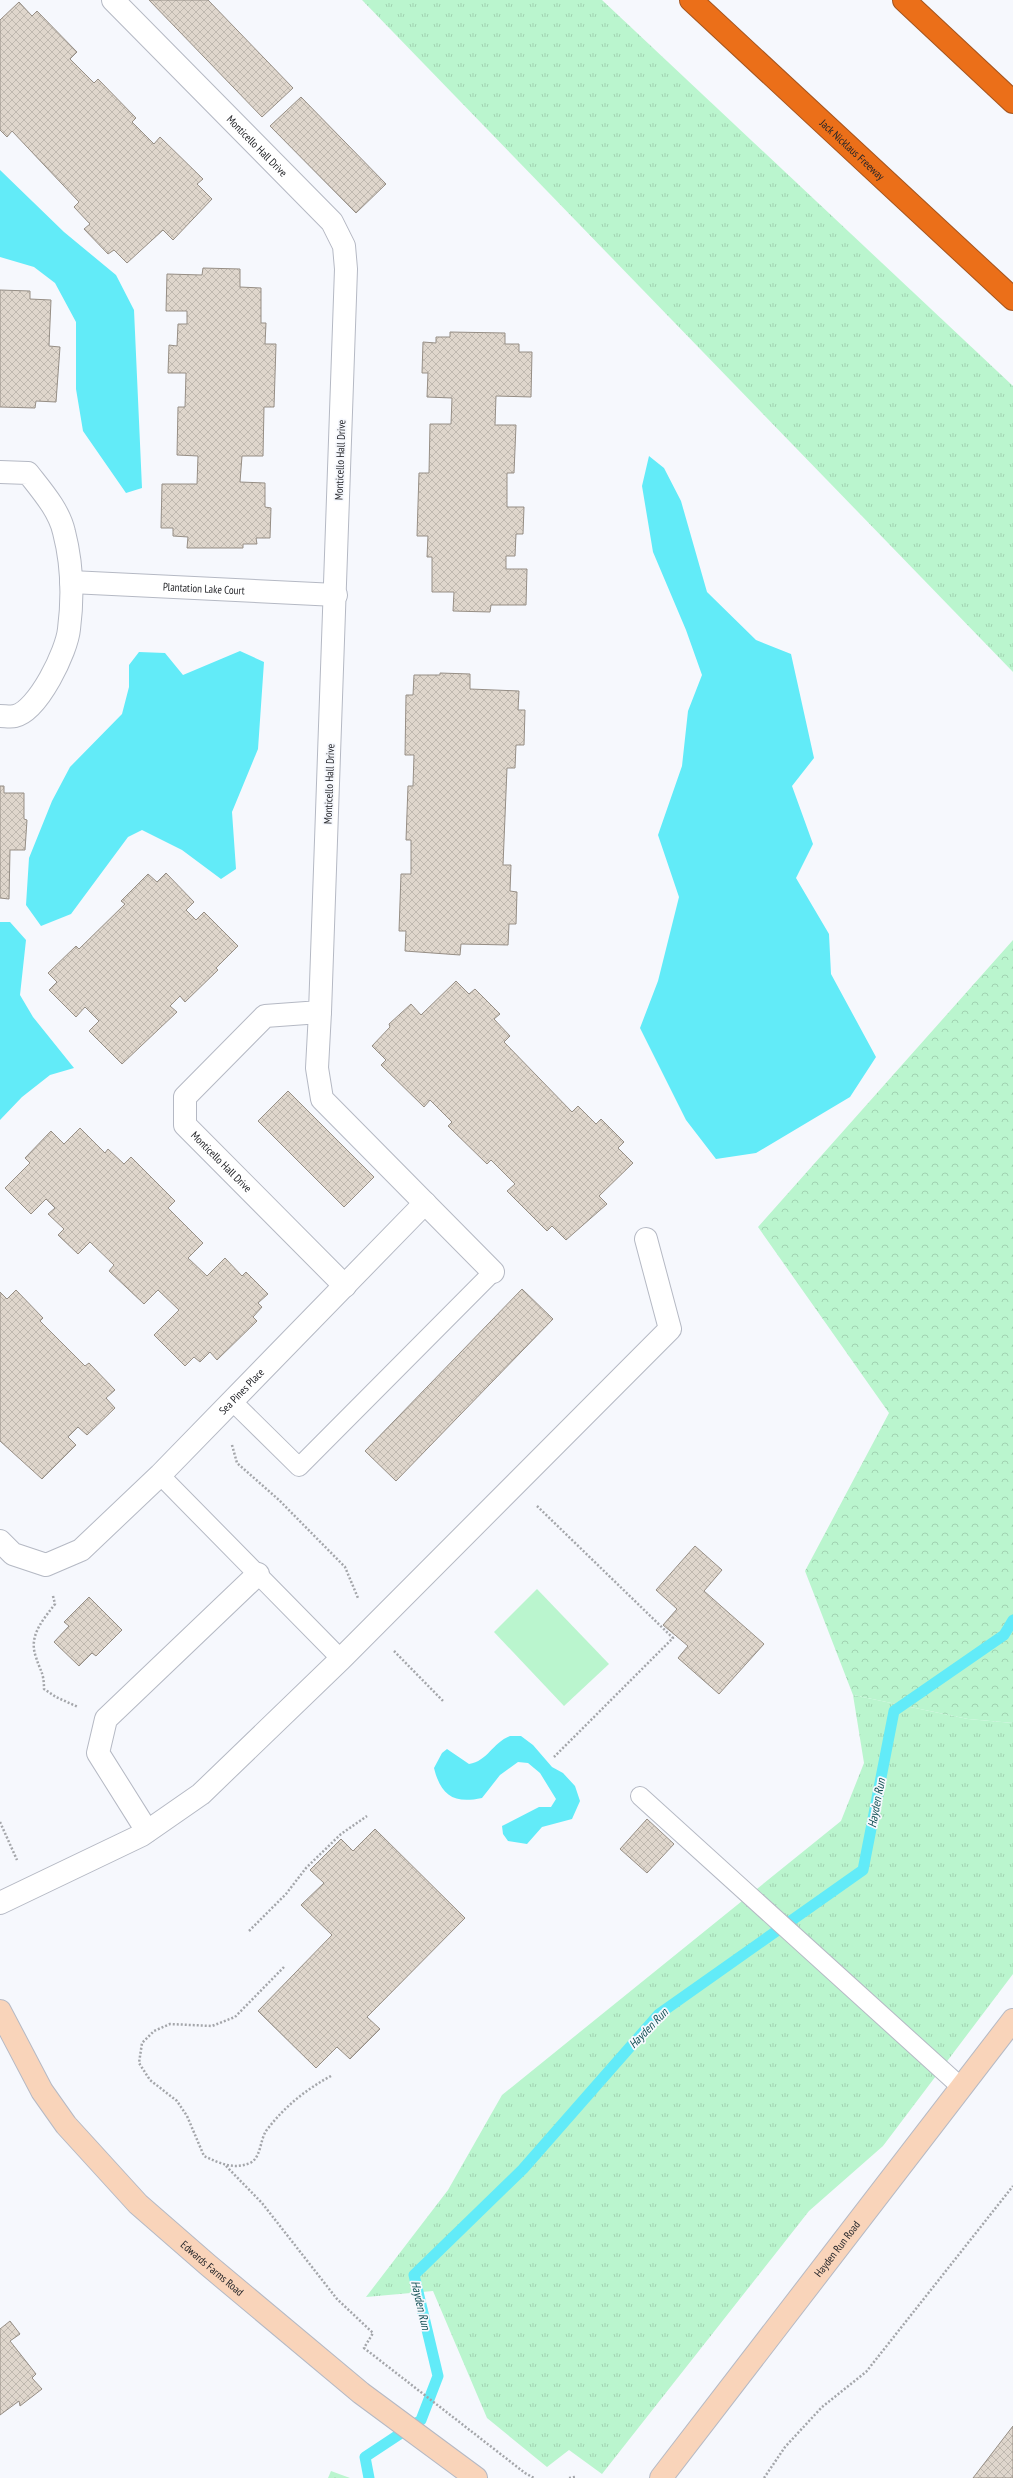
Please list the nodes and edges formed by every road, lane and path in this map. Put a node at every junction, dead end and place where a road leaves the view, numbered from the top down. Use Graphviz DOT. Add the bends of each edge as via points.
graph roads {
  1 [pos="113,0"];
  2 [pos="691,0"];
  3 [pos="904,0"];
  4 [pos="1013,102"];
  5 [pos="1013,299"];
  6 [pos="0,472"];
  7 [pos="71,582"];
  8 [pos="336,595"];
  9 [pos="0,716"];
  10 [pos="320,1012"];
  11 [pos="425,1203"];
  12 [pos="646,1239"];
  13 [pos="494,1272"];
  14 [pos="345,1286"];
  15 [pos="225,1409"];
  16 [pos="160,1475"];
  17 [pos="514,1483"];
  18 [pos="0,1541"];
  19 [pos="46,1565"];
  20 [pos="258,1574"];
  21 [pos="371,1628"];
  22 [pos="341,1659"];
  23 [pos="444,1702"];
  24 [pos="106,1719"];
  25 [pos="554,1757"];
  26 [pos="640,1796"];
  27 [pos="367,1816"];
  28 [pos="0,1822"];
  29 [pos="147,1831"];
  30 [pos="29,1888"];
  31 [pos="0,1903"];
  32 [pos="249,1931"];
  33 [pos="284,1967"];
  34 [pos="0,2011"];
  35 [pos="1013,2020"];
  36 [pos="331,2076"];
  37 [pos="961,2087"];
  38 [pos="226,2166"];
  39 [pos="1013,2186"];
  40 [pos="476,2478"];
  41 [pos="534,2478"];
  42 [pos="569,2478"];
  43 [pos="574,2478"];
  44 [pos="661,2478"];
  45 [pos="764,2478"];
  1 -- 8 [label="street, Monticello Hall Drive" via="332,222 344,246 346,269"];
  2 -- 5 [label="highway, Jack Nicklaus Freeway"];
  3 -- 4 [label="highway"];
  6 -- 7 [label="street" via="28,473 48,498 64,531"];
  7 -- 8 [label="street, Plantation Lake Court"];
  7 -- 9 [label="street" via="69,631 52,678 33,706 16,716"];
  8 -- 10 [label="street, Monticello Hall Drive"];
  10 -- 11 [label="street, Monticello Hall Drive" via="317,1068 322,1099"];
  10 -- 14 [label="street, Monticello Hall Drive" via="265,1016 185,1097 185,1124"];
  11 -- 13 [label="street, Monticello Hall Drive"];
  11 -- 14 [label="street, Sea Pines Place"];
  12 -- 17 [label="street" via="670,1329"];
  13 -- 15 [label="lane" via="299,1467"];
  14 -- 15 [label="street, Sea Pines Place"];
  15 -- 16 [label="street, Sea Pines Place"];
  15 -- 21 [label="path" via="237,1464 279,1500 345,1566"];
  16 -- 19 [label="street, Sea Pines Place" via="82,1550"];
  16 -- 20 [label="lane"];
  17 -- 21 [label="street"];
  17 -- 25 [label="path" via="673,1638"];
  18 -- 19 [label="street" via="13,1554"];
  19 -- 24 [label="path" via="55,1604 41,1622 32,1641 44,1673 44,1689"];
  20 -- 22 [label="lane"];
  20 -- 24 [label="street"];
  21 -- 22 [label="street"];
  21 -- 23 [label="path"];
  22 -- 29 [label="street" via="201,1794"];
  24 -- 29 [label="street" via="98,1753"];
  26 -- 37 [label="lane"];
  27 -- 32 [label="path" via="341,1834 306,1868 286,1894"];
  28 -- 30 [label="path"];
  29 -- 30 [label="street"];
  30 -- 31 [label="street"];
  33 -- 38 [label="path" via="235,2017 212,2026 170,2024 154,2031 142,2043 139,2063 150,2080 177,2101 187,2116 204,2156"];
  34 -- 40 [label="main road, Edwards Farms Road" via="42,2092 62,2120 138,2204 361,2393"];
  35 -- 37 [label="main road, Hayden Run Road"];
  36 -- 38 [label="path" via="298,2097 272,2123 264,2133 257,2156 251,2162"];
  37 -- 44 [label="main road, Hayden Run Road"];
  38 -- 41 [label="path" via="262,2203 337,2299 373,2333 364,2348"];
  39 -- 45 [label="path" via="866,2372 822,2407 785,2447"];
  42 -- 43 [label="path"];
}
